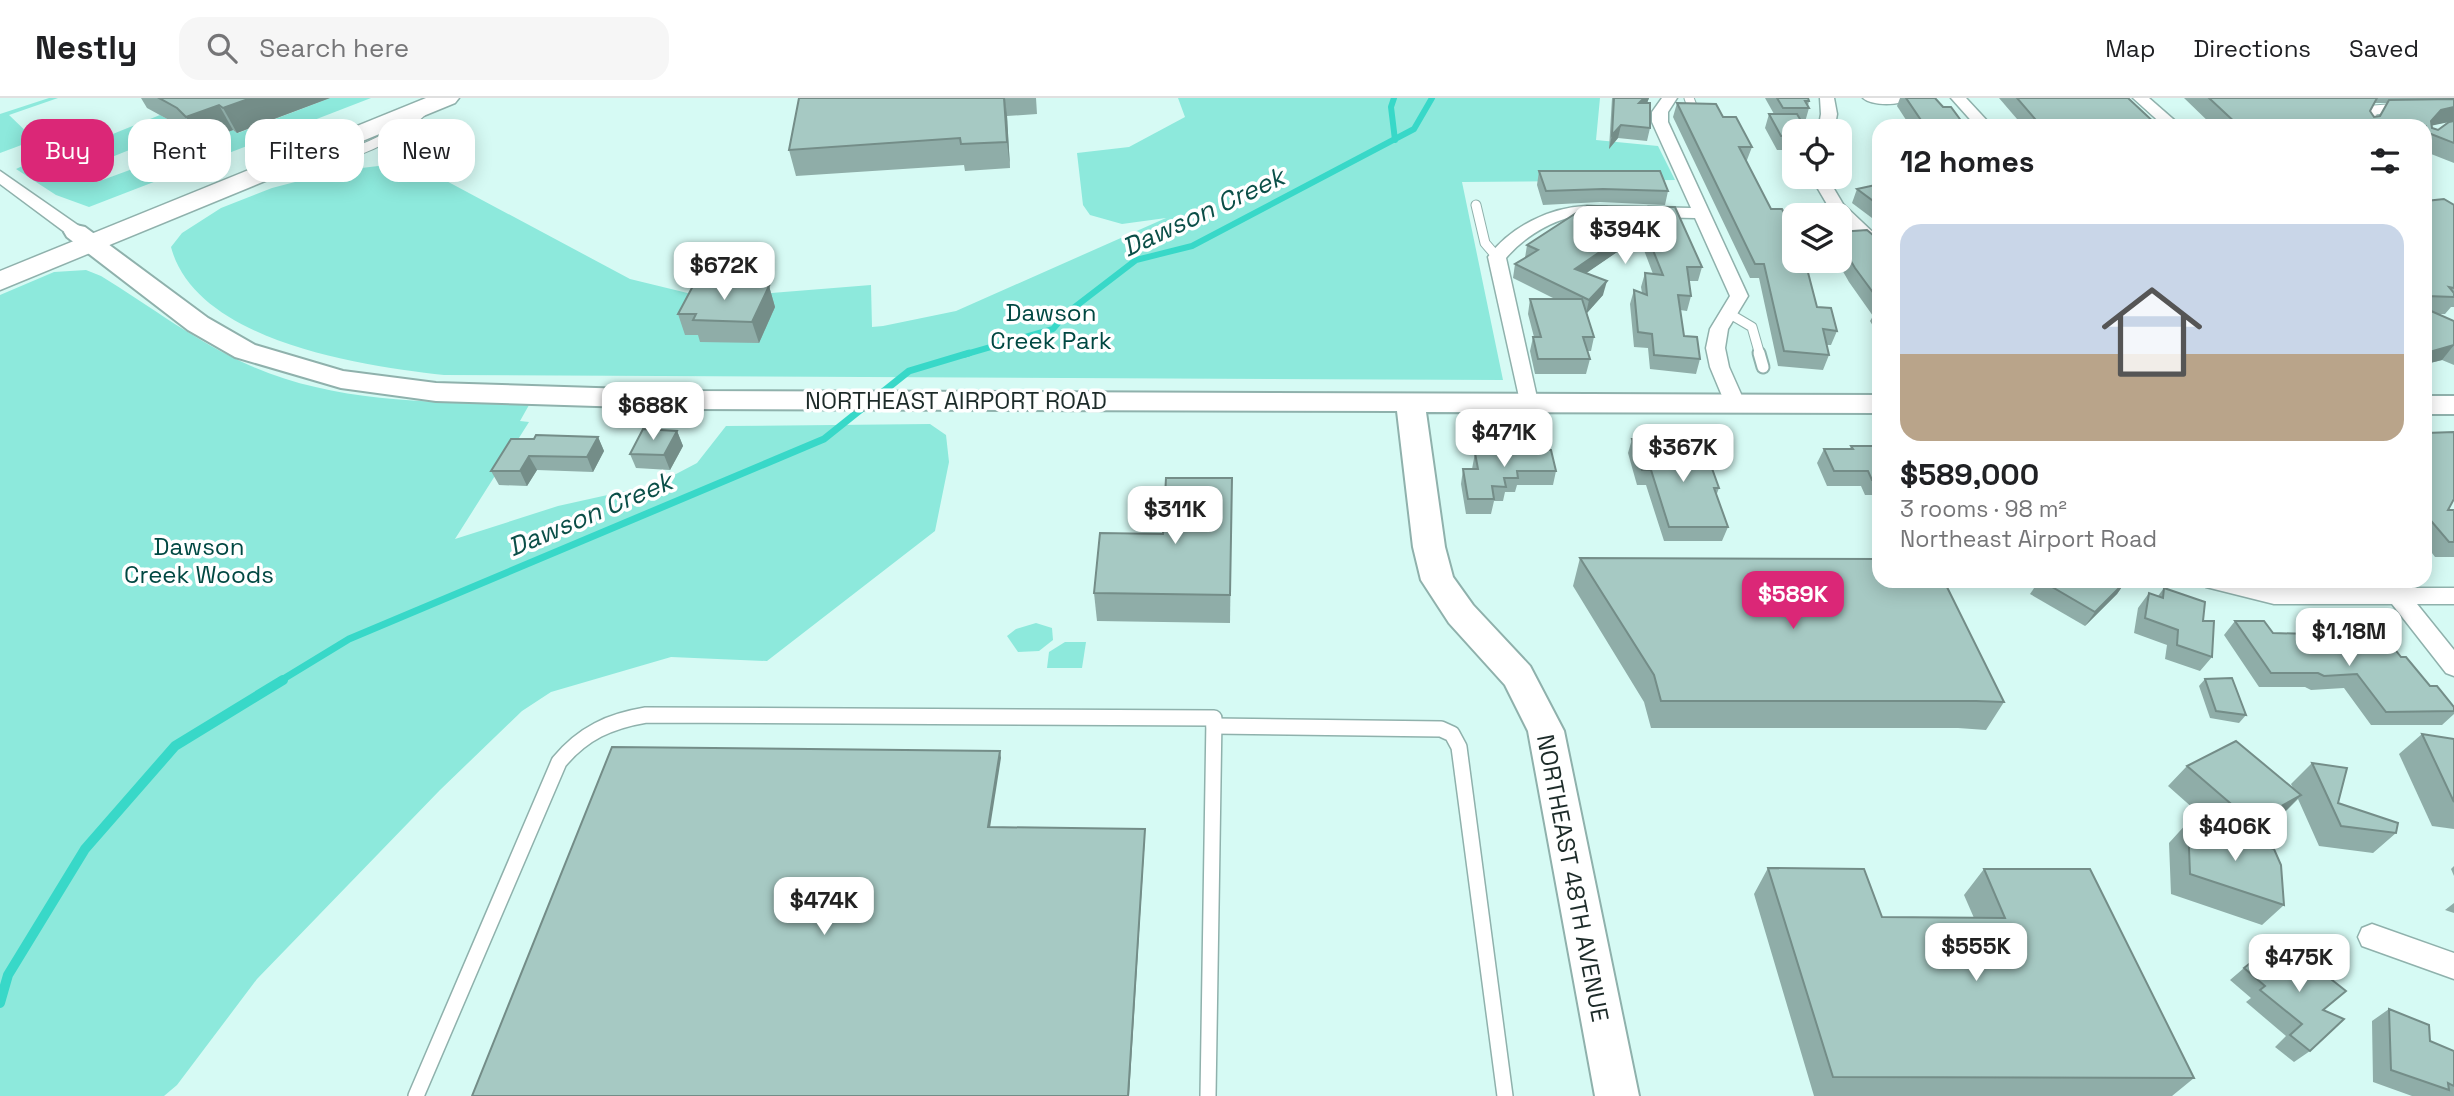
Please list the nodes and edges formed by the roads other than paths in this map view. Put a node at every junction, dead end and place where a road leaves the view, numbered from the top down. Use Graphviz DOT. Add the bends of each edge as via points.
graph roads {
  1 [pos="1827,98"];
  2 [pos="1870,98"];
  3 [pos="1903,98"];
  4 [pos="1958,98"];
  5 [pos="2140,98"];
  6 [pos="1669,99"];
  7 [pos="429,101"];
  8 [pos="1694,104"];
  9 [pos="2413,108"];
  10 [pos="1828,119"];
  11 [pos="1978,119"];
  12 [pos="2165,119"];
  13 [pos="2370,119"];
  14 [pos="0,176"];
  15 [pos="1823,189"];
  16 [pos="1476,205"];
  17 [pos="1702,213"];
  18 [pos="84,238"];
  19 [pos="1872,241"];
  20 [pos="1497,257"];
  21 [pos="0,261"];
  22 [pos="0,281"];
  23 [pos="1730,314"];
  24 [pos="1763,367"];
  25 [pos="891,400"];
  26 [pos="1410,402"];
  27 [pos="1528,402"];
  28 [pos="1735,403"];
  29 [pos="1872,404"];
  30 [pos="2432,405"];
  31 [pos="2454,405"];
  32 [pos="2242,588"];
  33 [pos="2392,588"];
  34 [pos="2454,596"];
  35 [pos="2454,667"];
  36 [pos="1214,726"];
  37 [pos="2372,937"];
  38 [pos="2454,966"];
  39 [pos="416,1096"];
  40 [pos="1208,1096"];
  41 [pos="1505,1096"];
  42 [pos="1617,1096"];
  1 -- 10 [label="street"];
  2 -- 3 [label="street"];
  4 -- 11 [label="street"];
  5 -- 12 [label="street"];
  6 -- 8 [label="lane"];
  6 -- 17 [label="street" via="1660,112 1660,122"];
  7 -- 18 [label="main road"];
  7 -- 18 [label="main road" via="275,170"];
  9 -- 13 [label="lane" via="2374,110"];
  14 -- 18 [label="street"];
  15 -- 19 [label="street" via="1838,212"];
  16 -- 20 [label="lane" via="1485,243"];
  17 -- 20 [label="street" via="1570,212 1504,248"];
  17 -- 23 [label="street" via="1739,296"];
  18 -- 21 [label="main road"];
  18 -- 22 [label="main road"];
  18 -- 25 [label="street, NORTHEAST AIRPORT ROAD" via="227,342 269,360 341,379 436,392"];
  20 -- 27 [label="street"];
  23 -- 24 [label="lane" via="1752,327"];
  23 -- 28 [label="street" via="1720,329 1716,354"];
  25 -- 26 [label="street, NORTHEAST AIRPORT ROAD"];
  26 -- 27 [label="street, NORTHEAST AIRPORT ROAD"];
  26 -- 42 [label="street, NORTHEAST 48TH AVENUE" via="1437,580 1461,614 1518,676 1546,731"];
  27 -- 28 [label="street, NORTHEAST AIRPORT ROAD"];
  28 -- 29 [label="street, NORTHEAST AIRPORT ROAD"];
  30 -- 31 [label="street"];
  32 -- 33 [label="street" via="2273,596"];
  33 -- 34 [label="street"];
  33 -- 35 [label="street"];
  36 -- 39 [label="lane" via="1214,719 646,715 594,727 574,742 559,762"];
  36 -- 40 [label="lane"];
  36 -- 41 [label="lane" via="1441,729 1452,734 1459,747"];
  37 -- 38 [label="street"];
}
